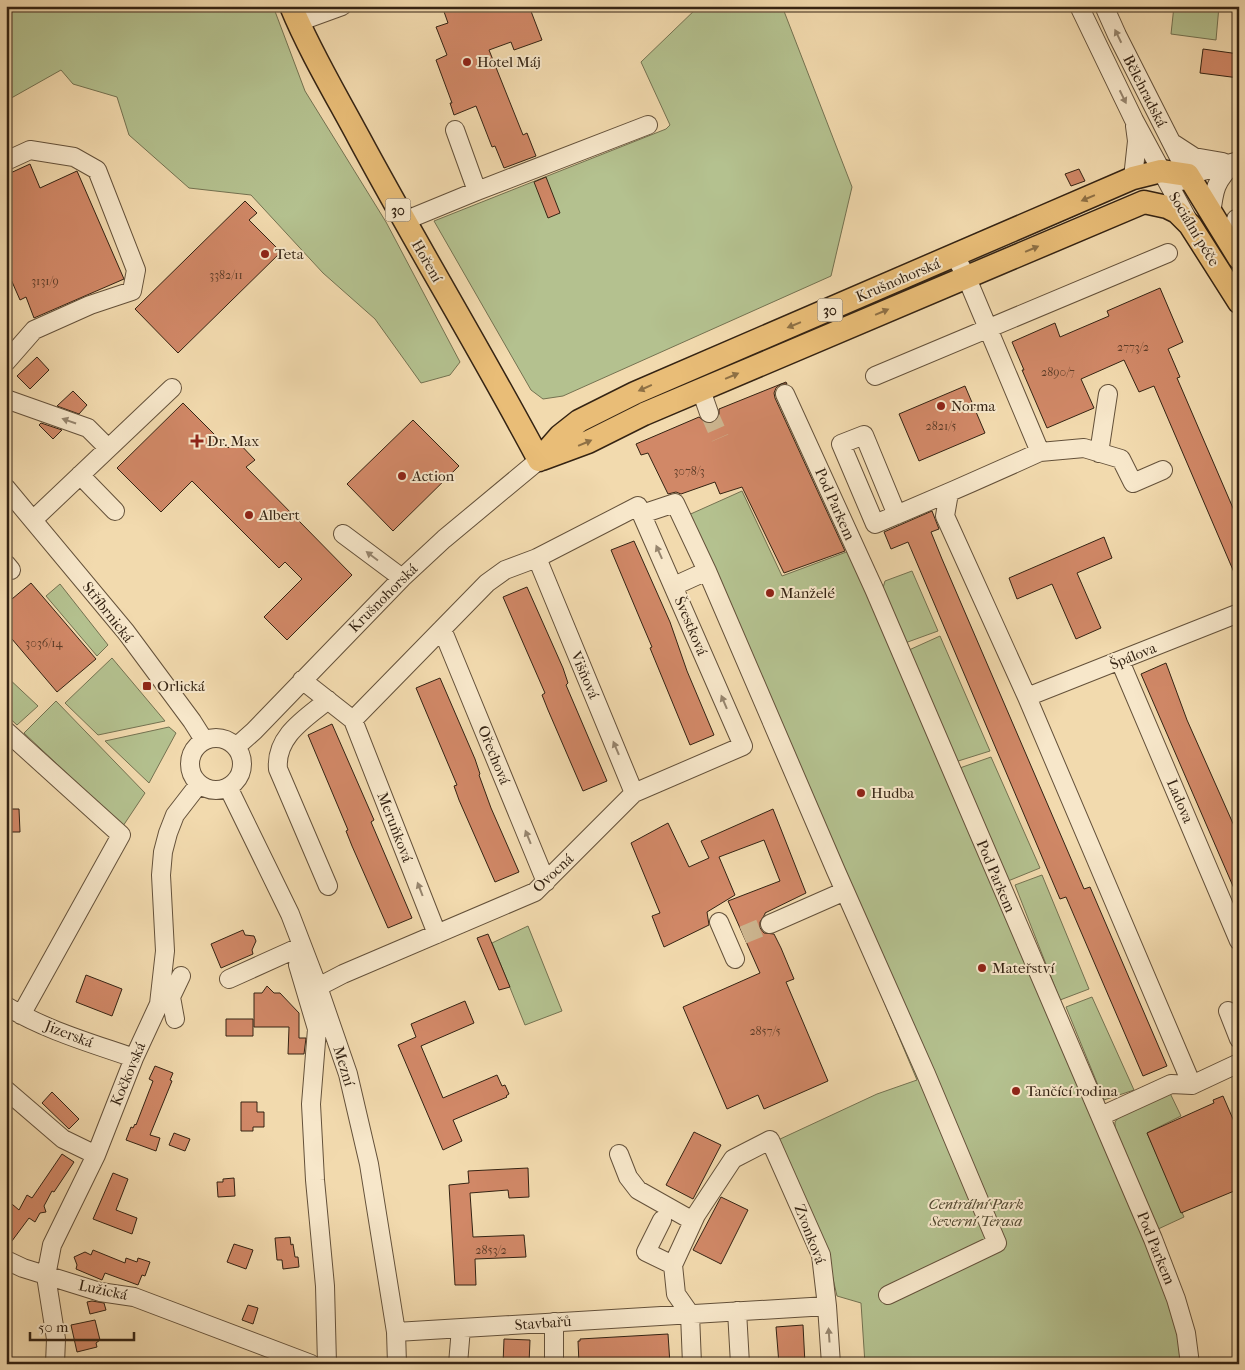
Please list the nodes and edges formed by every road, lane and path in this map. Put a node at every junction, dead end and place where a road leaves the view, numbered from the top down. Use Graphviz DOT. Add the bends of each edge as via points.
graph roads {
  1 [pos="342,6"];
  2 [pos="1079,6"];
  3 [pos="1104,6"];
  4 [pos="294,14"];
  5 [pos="1134,120"];
  6 [pos="648,125"];
  7 [pos="454,130"];
  8 [pos="1171,142"];
  9 [pos="6,161"];
  10 [pos="1236,162"];
  11 [pos="1188,175"];
  12 [pos="1133,178"];
  13 [pos="1166,180"];
  14 [pos="477,191"];
  15 [pos="1144,202"];
  16 [pos="1211,214"];
  17 [pos="404,222"];
  18 [pos="1190,225"];
  19 [pos="1168,253"];
  20 [pos="955,256"];
  21 [pos="1239,258"];
  22 [pos="966,276"];
  23 [pos="1239,302"];
  24 [pos="987,328"];
  25 [pos="6,362"];
  26 [pos="875,376"];
  27 [pos="172,388"];
  28 [pos="701,390"];
  29 [pos="785,394"];
  30 [pos="1108,394"];
  31 [pos="6,399"];
  32 [pos="709,413"];
  33 [pos="108,448"];
  34 [pos="1040,452"];
  35 [pos="1099,453"];
  36 [pos="539,460"];
  37 [pos="1163,470"];
  38 [pos="80,475"];
  39 [pos="6,488"];
  40 [pos="949,493"];
  41 [pos="640,510"];
  42 [pos="115,511"];
  43 [pos="897,515"];
  44 [pos="34,519"];
  45 [pos="343,534"];
  46 [pos="536,558"];
  47 [pos="706,571"];
  48 [pos="402,578"];
  49 [pos="674,586"];
  50 [pos="1239,613"];
  51 [pos="442,629"];
  52 [pos="1120,661"];
  53 [pos="302,680"];
  54 [pos="1027,697"];
  55 [pos="328,700"];
  56 [pos="353,720"];
  57 [pos="6,732"];
  58 [pos="204,740"];
  59 [pos="743,746"];
  60 [pos="236,747"];
  61 [pos="199,784"];
  62 [pos="228,787"];
  63 [pos="634,792"];
  64 [pos="546,882"];
  65 [pos="328,886"];
  66 [pos="845,891"];
  67 [pos="719,922"];
  68 [pos="770,924"];
  69 [pos="438,934"];
  70 [pos="1239,941"];
  71 [pos="298,948"];
  72 [pos="735,959"];
  73 [pos="181,976"];
  74 [pos="229,979"];
  75 [pos="318,987"];
  76 [pos="166,996"];
  77 [pos="6,1006"];
  78 [pos="1228,1011"];
  79 [pos="21,1015"];
  80 [pos="175,1019"];
  81 [pos="1239,1039"];
  82 [pos="134,1058"];
  83 [pos="1239,1064"];
  84 [pos="1192,1085"];
  85 [pos="6,1090"];
  86 [pos="1101,1116"];
  87 [pos="619,1154"];
  88 [pos="96,1155"];
  89 [pos="662,1220"];
  90 [pos="693,1221"];
  91 [pos="6,1261"];
  92 [pos="673,1265"];
  93 [pos="46,1276"];
  94 [pos="888,1295"];
  95 [pos="827,1306"];
  96 [pos="737,1311"];
  97 [pos="690,1314"];
  98 [pos="554,1322"];
  99 [pos="460,1328"];
  100 [pos="396,1332"];
  101 [pos="55,1364"];
  102 [pos="311,1364"];
  103 [pos="327,1364"];
  104 [pos="397,1364"];
  105 [pos="458,1364"];
  106 [pos="554,1364"];
  107 [pos="692,1364"];
  108 [pos="740,1364"];
  109 [pos="831,1364"];
  110 [pos="1190,1364"];
  1 -- 4 [label="street"];
  2 -- 5 [label="street, Bělehradská, one-way"];
  8 -- 3 [label="street, Bělehradská, one-way"];
  4 -- 17 [label="main road, Hoření / 30"];
  5 -- 12 [label="street, Bělehradská" via="1137,141"];
  5 -- 13 [label="street, Bělehradská"];
  6 -- 14 [label="street"];
  7 -- 14 [label="street"];
  8 -- 10 [label="street" via="1200,159"];
  8 -- 11 [label="street, Bělehradská"];
  9 -- 25 [label="street" via="30,150 74,156 97,170 136,270 132,291 90,305 34,330"];
  10 -- 11 [label="street"];
  10 -- 16 [label="street" via="1216,184"];
  11 -- 13 [label="main road, 30"];
  11 -- 16 [label="main road, Sociální péče"];
  12 -- 13 [label="main road, Krušnohorská / 30"];
  12 -- 20 [label="main road, Krušnohorská / 30, one-way"];
  13 -- 15 [label="street, Krušnohorská / 30"];
  13 -- 18 [label="street, Sociální péče"];
  14 -- 17 [label="street"];
  15 -- 18 [label="main road" via="1168,206"];
  22 -- 15 [label="main road, Krušnohorská / 30, one-way"];
  16 -- 21 [label="main road, Sociální péče"];
  17 -- 36 [label="main road, Hoření / 30"];
  18 -- 23 [label="main road, Sociální péče"];
  19 -- 24 [label="street"];
  20 -- 22 [label="street"];
  20 -- 36 [label="main road, Krušnohorská / 30, one-way" via="635,393 579,421 560,436"];
  22 -- 24 [label="street"];
  28 -- 22 [label="main road, Krušnohorská / 30, one-way"];
  24 -- 26 [label="street"];
  24 -- 34 [label="street"];
  27 -- 33 [label="street"];
  28 -- 32 [label="street"];
  36 -- 28 [label="main road, Krušnohorská / 30, one-way" via="588,442"];
  29 -- 86 [label="street, Pod Parkem" via="874,589"];
  30 -- 35 [label="street"];
  33 -- 31 [label="street, one-way" via="88,428"];
  33 -- 38 [label="street"];
  34 -- 35 [label="street" via="1084,448"];
  34 -- 40 [label="street"];
  35 -- 37 [label="street" via="1121,459 1134,483"];
  36 -- 48 [label="street, Krušnohorská"];
  38 -- 42 [label="street"];
  38 -- 44 [label="street"];
  39 -- 44 [label="street, Stříbrnická"];
  40 -- 43 [label="street"];
  40 -- 54 [label="street" via="945,516"];
  41 -- 46 [label="street"];
  41 -- 47 [label="street" via="675,503"];
  49 -- 41 [label="street, Švestková, one-way"];
  43 -- 43 [label="street" via="864,434 841,444 874,524"];
  44 -- 58 [label="street, Stříbrnická" via="126,632"];
  48 -- 45 [label="street, one-way"];
  46 -- 51 [label="street" via="505,570 487,583"];
  63 -- 46 [label="street, Višňová, one-way"];
  47 -- 49 [label="street"];
  47 -- 66 [label="street"];
  48 -- 53 [label="street, Krušnohorská"];
  59 -- 49 [label="street, Švestková, one-way"];
  50 -- 52 [label="street, Špálova"];
  51 -- 56 [label="street"];
  64 -- 51 [label="street, Ořechová, one-way"];
  52 -- 54 [label="street, Špálova"];
  52 -- 70 [label="street, Ladova"];
  53 -- 55 [label="street"];
  53 -- 60 [label="street, Krušnohorská"];
  54 -- 84 [label="street"];
  55 -- 56 [label="street"];
  55 -- 65 [label="street" via="296,726 283,742 277,762"];
  69 -- 56 [label="street, Meruňková, one-way"];
  57 -- 79 [label="street" via="121,835"];
  58 -- 60 [label="street" via="219,738"];
  58 -- 61 [label="street" via="195,748 190,761 192,774"];
  59 -- 63 [label="street, Ovocná"];
  60 -- 62 [label="street" via="241,771"];
  61 -- 62 [label="street" via="211,790"];
  61 -- 76 [label="street, Kočkovská" via="175,815 163,852"];
  62 -- 71 [label="street, Mezní" via="287,907"];
  63 -- 64 [label="street, Ovocná"];
  64 -- 69 [label="street, Ovocná" via="535,892"];
  66 -- 68 [label="street"];
  66 -- 94 [label="street" via="997,1243"];
  67 -- 72 [label="street" via="735,938"];
  69 -- 75 [label="street, Ovocná"];
  71 -- 74 [label="street"];
  71 -- 75 [label="street, Mezní"];
  71 -- 103 [label="street" via="317,1029 311,1104 325,1286"];
  73 -- 76 [label="street"];
  75 -- 100 [label="street, Mezní" via="348,1074 369,1164"];
  76 -- 80 [label="street"];
  76 -- 82 [label="street, Kočkovská" via="159,1004"];
  77 -- 79 [label="street, Jizerská"];
  78 -- 81 [label="street"];
  79 -- 82 [label="street, Jizerská"];
  82 -- 88 [label="street, Kočkovská"];
  83 -- 84 [label="street"];
  84 -- 86 [label="street" via="1171,1084"];
  85 -- 88 [label="street" via="63,1139"];
  86 -- 110 [label="street, Pod Parkem" via="1176,1299 1186,1332"];
  87 -- 90 [label="street" via="635,1187"];
  88 -- 93 [label="street, Kočkovská" via="52,1245"];
  89 -- 92 [label="street" via="646,1252"];
  90 -- 92 [label="street"];
  90 -- 95 [label="street, Zvonková" via="733,1159 770,1140 821,1255"];
  91 -- 93 [label="street, Lužická"];
  92 -- 97 [label="street" via="676,1294"];
  93 -- 101 [label="street, Kočkovská" via="56,1339"];
  93 -- 102 [label="street, Lužická" via="100,1292 134,1297"];
  95 -- 96 [label="street, Stavbařů"];
  109 -- 95 [label="street, Zvonková, one-way"];
  96 -- 97 [label="street, Stavbařů"];
  96 -- 108 [label="street"];
  97 -- 98 [label="street, Stavbařů"];
  97 -- 107 [label="street"];
  98 -- 99 [label="street, Stavbařů"];
  98 -- 106 [label="street"];
  99 -- 100 [label="street, Stavbařů"];
  99 -- 105 [label="street"];
  100 -- 104 [label="street, Mezní"];
}
